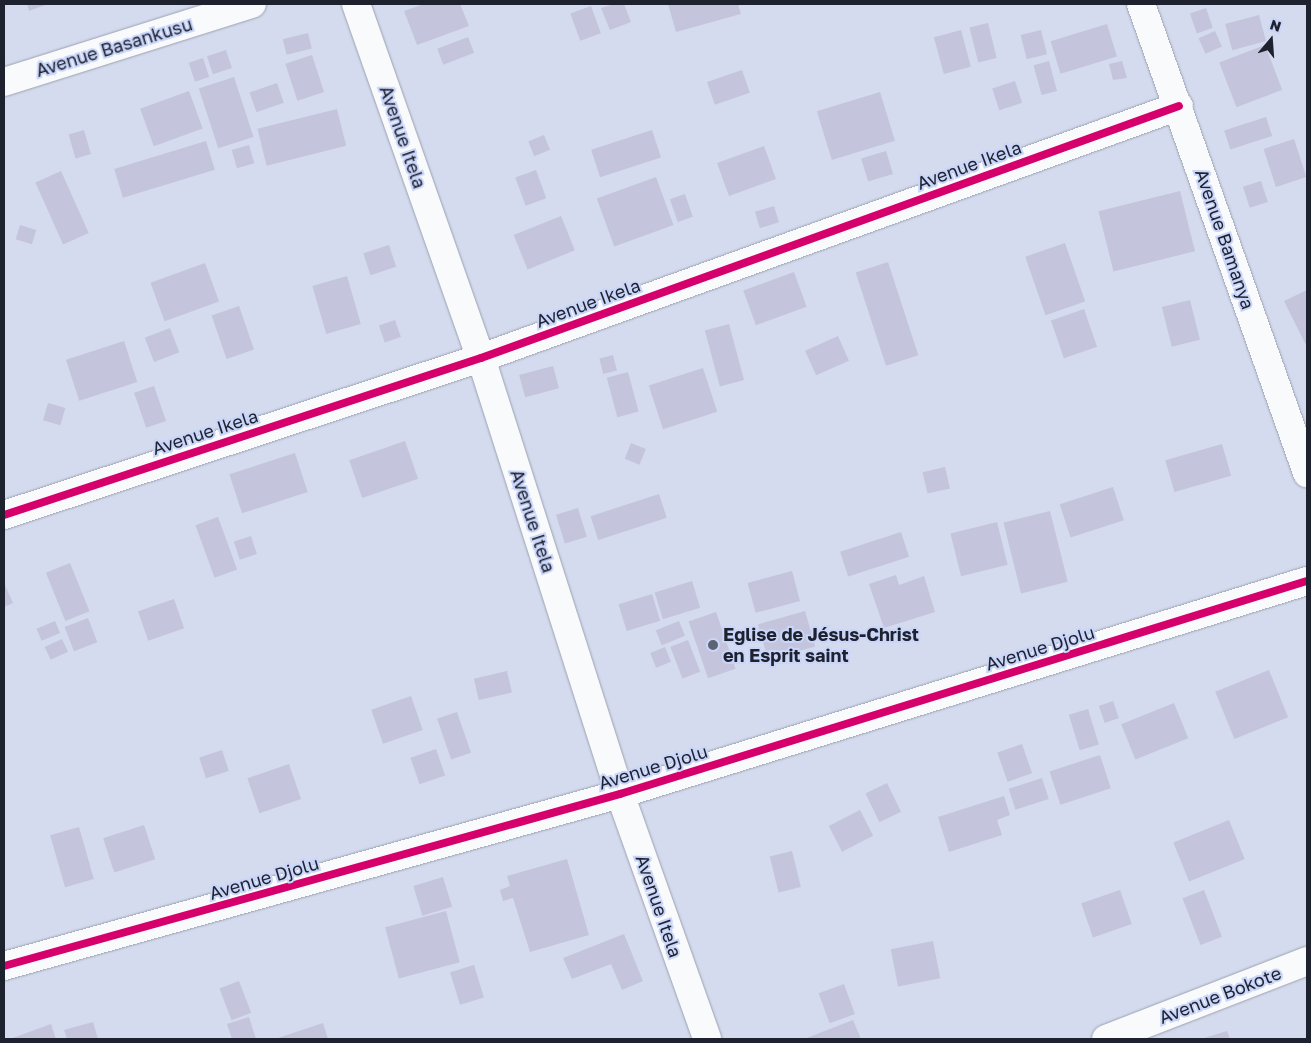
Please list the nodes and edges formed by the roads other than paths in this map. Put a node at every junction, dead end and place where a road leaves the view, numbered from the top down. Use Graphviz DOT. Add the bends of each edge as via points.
graph roads {
  1 [pos="252,4"];
  2 [pos="356,4"];
  3 [pos="1141,4"];
  4 [pos="4,82"];
  5 [pos="1178,106"];
  6 [pos="481,358"];
  7 [pos="1307,474"];
  8 [pos="4,515"];
  9 [pos="1307,582"];
  10 [pos="620,794"];
  11 [pos="1307,961"];
  12 [pos="4,966"];
  13 [pos="707,1039"];
  14 [pos="1106,1039"];
  1 -- 4 [label="street, Avenue Basankusu"];
  2 -- 6 [label="street, Avenue Itela"];
  3 -- 5 [label="street, Avenue Bamanya"];
  5 -- 6 [label="street, Avenue Ikela"];
  5 -- 7 [label="street, Avenue Bamanya"];
  6 -- 8 [label="street, Avenue Ikela"];
  6 -- 10 [label="street, Avenue Itela"];
  9 -- 10 [label="street, Avenue Djolu"];
  10 -- 12 [label="street, Avenue Djolu"];
  10 -- 13 [label="street, Avenue Itela"];
  11 -- 14 [label="street, Avenue Bokote"];
}
